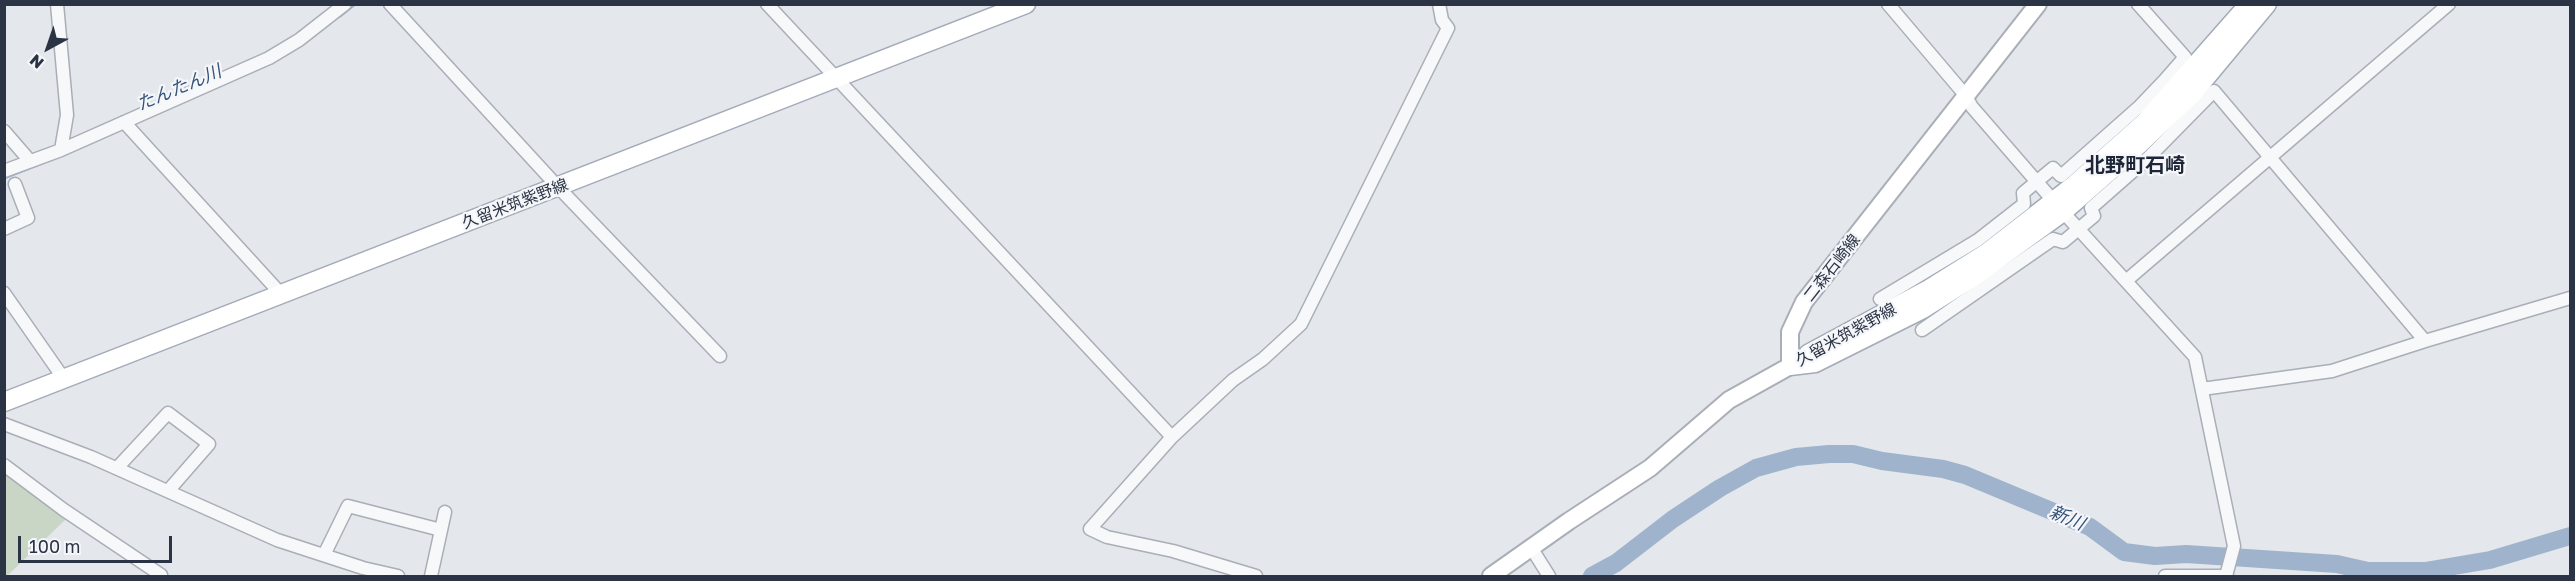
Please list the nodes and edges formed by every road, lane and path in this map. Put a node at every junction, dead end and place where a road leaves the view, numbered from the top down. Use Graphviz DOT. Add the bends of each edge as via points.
graph roads {
  1 [pos="57,4"];
  2 [pos="345,4"];
  3 [pos="390,4"];
  4 [pos="767,4"];
  5 [pos="1026,4"];
  6 [pos="1439,4"];
  7 [pos="1888,4"];
  8 [pos="2038,4"];
  9 [pos="2138,4"];
  10 [pos="2249,4"];
  11 [pos="2267,4"];
  12 [pos="2449,4"];
  13 [pos="836,77"];
  14 [pos="1966,96"];
  15 [pos="127,126"];
  16 [pos="4,130"];
  17 [pos="62,150"];
  18 [pos="2269,158"];
  19 [pos="30,161"];
  20 [pos="4,171"];
  21 [pos="2037,181"];
  22 [pos="15,184"];
  23 [pos="558,187"];
  24 [pos="2059,206"];
  25 [pos="4,229"];
  26 [pos="2079,229"];
  27 [pos="2127,280"];
  28 [pos="4,292"];
  29 [pos="281,294"];
  30 [pos="2571,298"];
  31 [pos="1880,299"];
  32 [pos="1922,330"];
  33 [pos="2425,341"];
  34 [pos="720,357"];
  35 [pos="1790,366"];
  36 [pos="64,378"];
  37 [pos="2202,389"];
  38 [pos="4,402"];
  39 [pos="4,424"];
  40 [pos="1172,438"];
  41 [pos="4,465"];
  42 [pos="117,468"];
  43 [pos="168,491"];
  44 [pos="445,512"];
  45 [pos="441,530"];
  46 [pos="1532,549"];
  47 [pos="324,555"];
  48 [pos="161,575"];
  49 [pos="398,576"];
  50 [pos="431,576"];
  51 [pos="1256,576"];
  52 [pos="1491,576"];
  53 [pos="1549,576"];
  54 [pos="2165,576"];
  55 [pos="2226,576"];
  1 -- 17 [label="street" via="67,115"];
  2 -- 15 [label="street" via="269,58"];
  3 -- 23 [label="street"];
  4 -- 13 [label="street"];
  5 -- 13 [label="main road, 久留米筑紫野線"];
  6 -- 40 [label="street" via="1448,28 1301,324 1233,380"];
  7 -- 14 [label="street"];
  8 -- 14 [label="main road, 二森石崎線"];
  9 -- 21 [label="street" via="2185,57 2140,106 2084,157 2061,176 2053,168"];
  10 -- 24 [label="main road, 久留米筑紫野線" via="2145,122"];
  11 -- 24 [label="main road, 久留米筑紫野線" via="2193,93 2127,156"];
  12 -- 18 [label="street"];
  13 -- 23 [label="main road, 久留米筑紫野線"];
  13 -- 40 [label="street"];
  14 -- 21 [label="street"];
  14 -- 35 [label="main road, 二森石崎線" via="1804,302 1790,332"];
  15 -- 17 [label="street"];
  15 -- 29 [label="street"];
  16 -- 19 [label="street"];
  17 -- 19 [label="street"];
  18 -- 26 [label="street" via="2214,91 2149,157 2091,208 2094,216"];
  18 -- 27 [label="street"];
  18 -- 33 [label="street"];
  19 -- 20 [label="street"];
  21 -- 24 [label="street"];
  21 -- 31 [label="street" via="2023,193 2024,204 1978,240"];
  22 -- 25 [label="street" via="28,218"];
  23 -- 29 [label="main road, 久留米筑紫野線"];
  23 -- 34 [label="street"];
  24 -- 26 [label="street"];
  24 -- 35 [label="main road, 久留米筑紫野線" via="1929,289"];
  26 -- 27 [label="street"];
  26 -- 32 [label="street" via="2063,242 2053,239"];
  27 -- 37 [label="street" via="2195,357"];
  28 -- 36 [label="street"];
  29 -- 36 [label="main road, 久留米筑紫野線"];
  30 -- 33 [label="street"];
  33 -- 37 [label="street" via="2332,371"];
  35 -- 46 [label="main road" via="1729,400 1650,468"];
  36 -- 38 [label="main road, 久留米筑紫野線"];
  37 -- 55 [label="street" via="2234,546"];
  39 -- 42 [label="street"];
  40 -- 51 [label="street" via="1090,529 1107,537 1173,551"];
  41 -- 48 [label="street"];
  42 -- 43 [label="street"];
  42 -- 43 [label="street" via="168,413 209,444"];
  43 -- 47 [label="street" via="247,527"];
  44 -- 45 [label="street"];
  45 -- 47 [label="street" via="348,506"];
  45 -- 50 [label="street"];
  46 -- 52 [label="main road"];
  46 -- 53 [label="street"];
  47 -- 49 [label="street"];
  54 -- 55 [label="street"];
}
